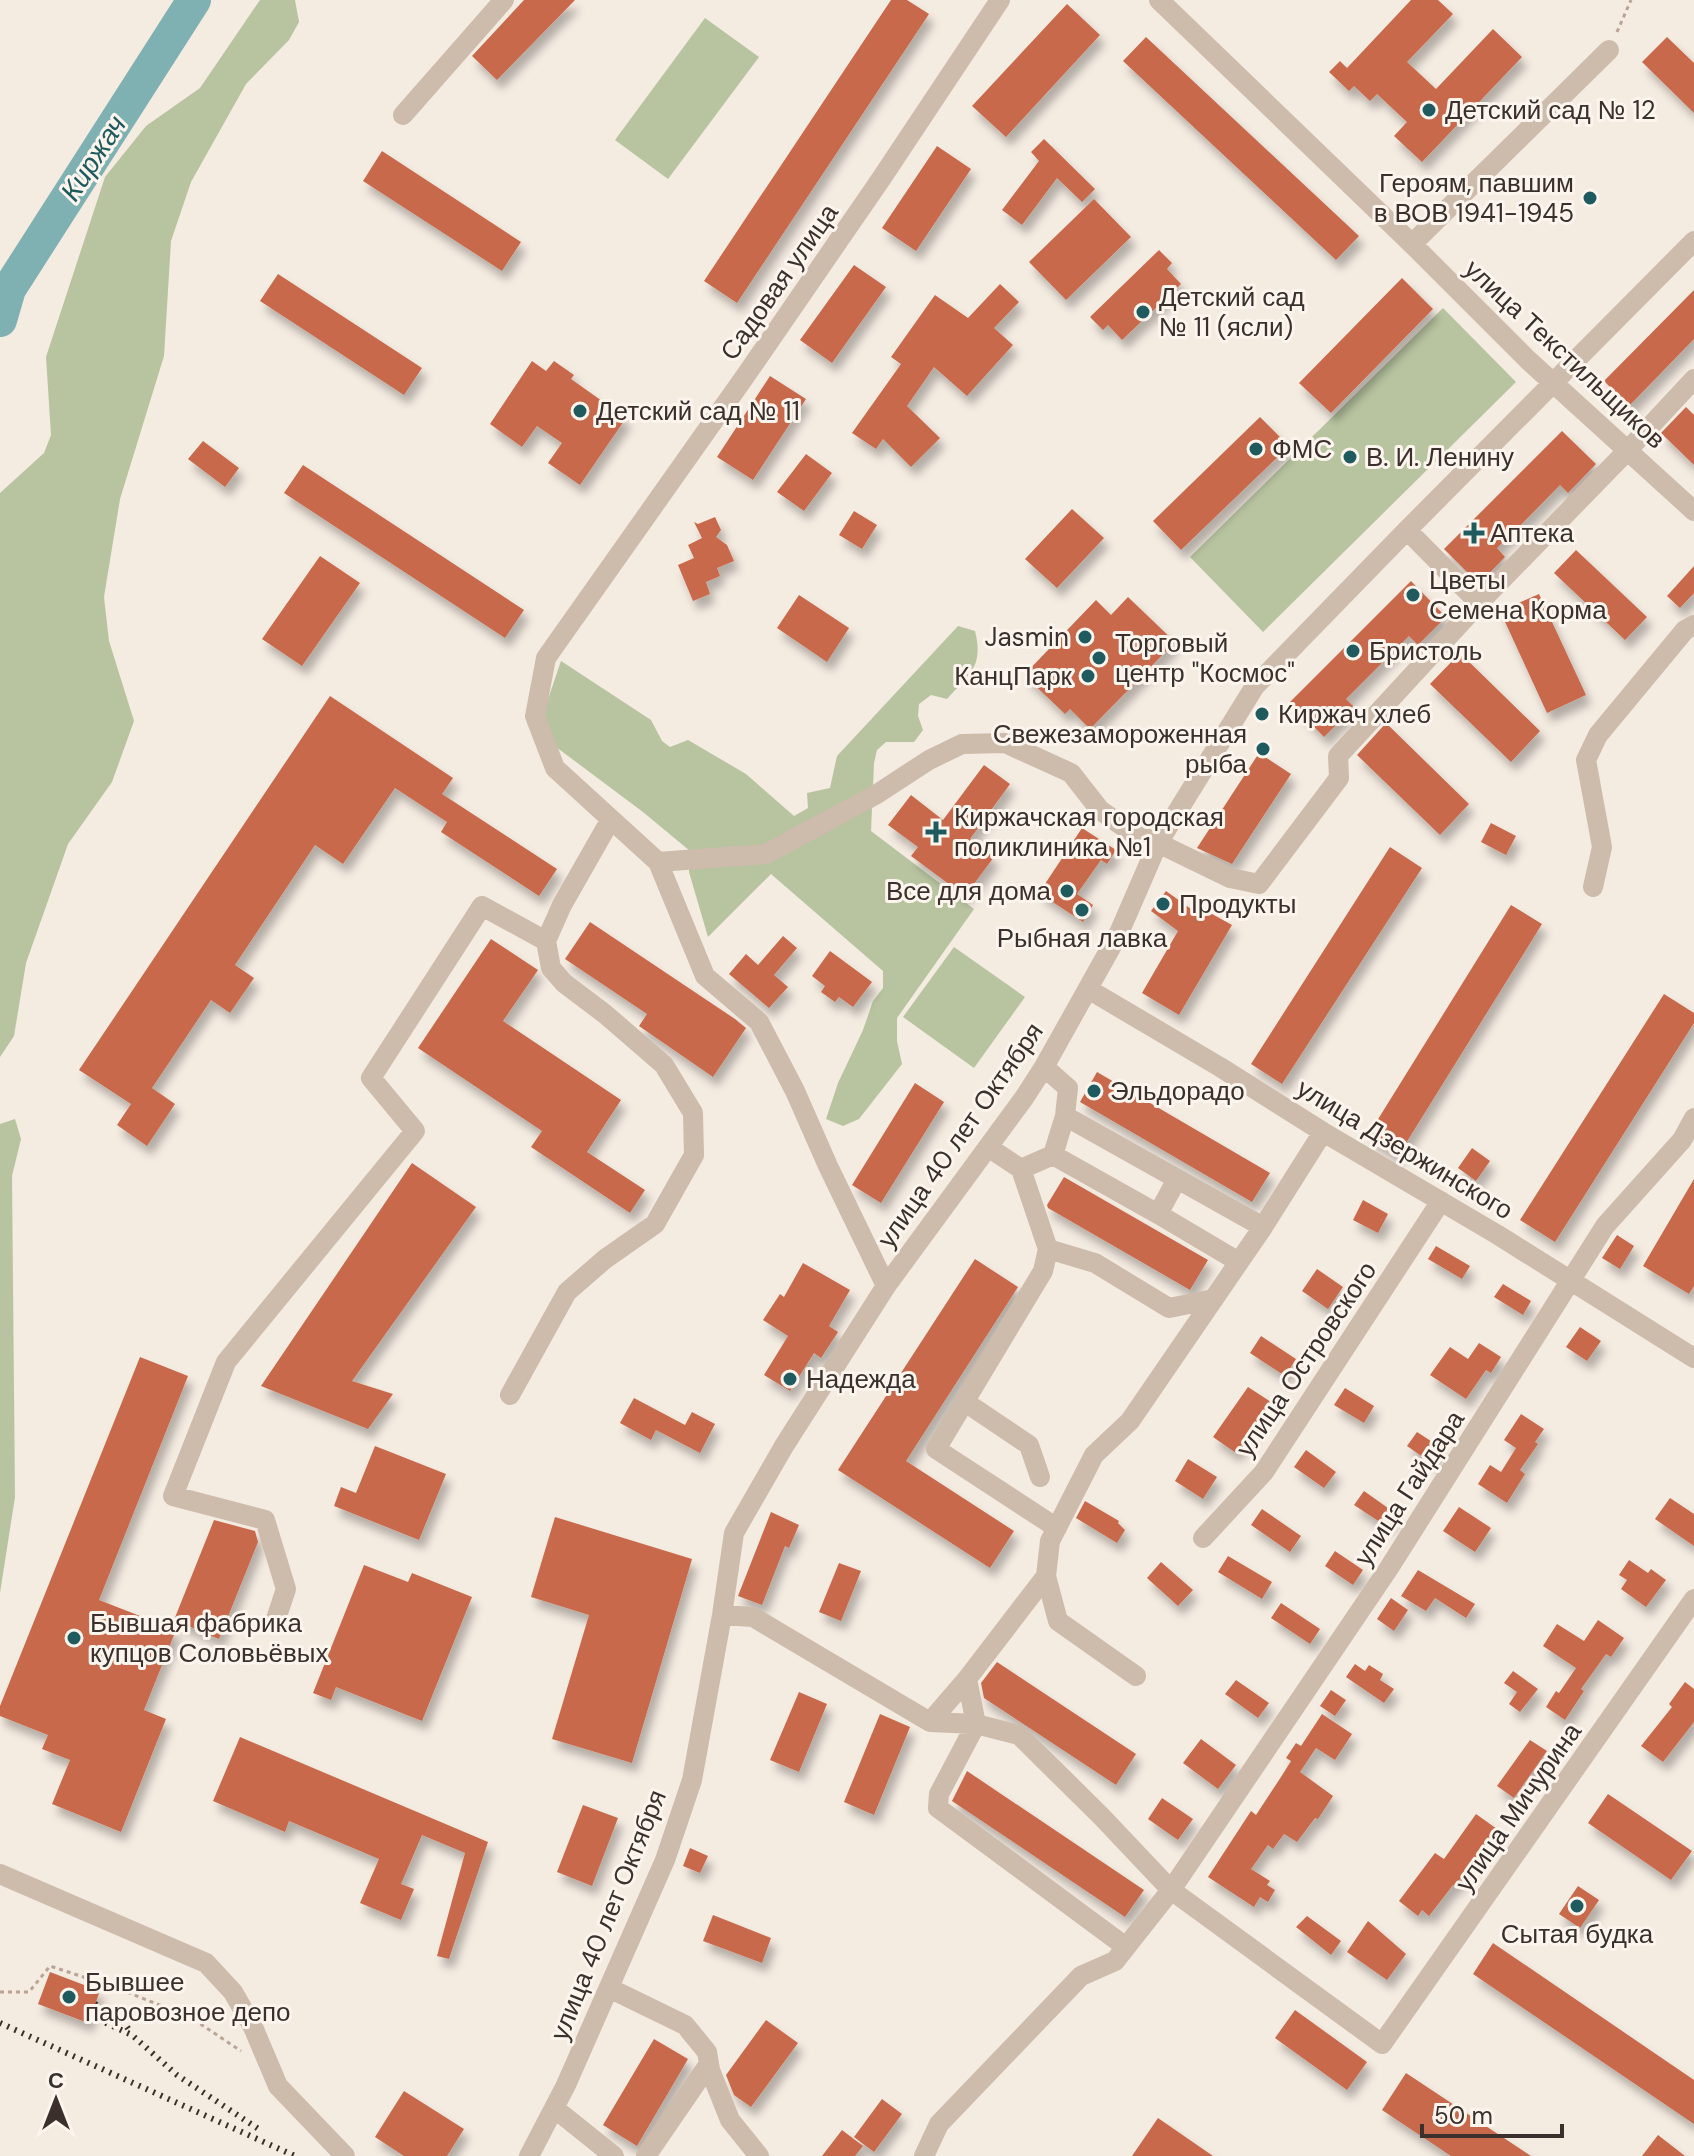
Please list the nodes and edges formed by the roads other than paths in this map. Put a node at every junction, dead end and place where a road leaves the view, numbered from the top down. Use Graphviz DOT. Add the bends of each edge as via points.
graph roads {
  1 [pos="504,0"];
  2 [pos="1000,0"];
  3 [pos="1159,0"];
  4 [pos="1609,50"];
  5 [pos="403,115"];
  6 [pos="1694,241"];
  7 [pos="1412,244"];
  8 [pos="1694,379"];
  9 [pos="1553,383"];
  10 [pos="1628,450"];
  11 [pos="1694,511"];
  12 [pos="1407,530"];
  13 [pos="1479,603"];
  14 [pos="1694,625"];
  15 [pos="611,819"];
  16 [pos="1158,843"];
  17 [pos="658,862"];
  18 [pos="1593,887"];
  19 [pos="546,941"];
  20 [pos="1088,989"];
  21 [pos="1044,1067"];
  22 [pos="1065,1116"];
  23 [pos="1694,1118"];
  24 [pos="1323,1132"];
  25 [pos="988,1147"];
  26 [pos="1053,1155"];
  27 [pos="1021,1169"];
  28 [pos="1177,1179"];
  29 [pos="1441,1201"];
  30 [pos="1158,1214"];
  31 [pos="1263,1227"];
  32 [pos="1048,1249"];
  33 [pos="1239,1262"];
  34 [pos="1572,1281"];
  35 [pos="886,1286"];
  36 [pos="1214,1299"];
  37 [pos="1169,1308"];
  38 [pos="1186,1339"];
  39 [pos="1694,1358"];
  40 [pos="510,1395"];
  41 [pos="965,1402"];
  42 [pos="1040,1477"];
  43 [pos="1057,1528"];
  44 [pos="1203,1538"];
  45 [pos="1046,1576"];
  46 [pos="1694,1599"];
  47 [pos="722,1615"];
  48 [pos="275,1622"];
  49 [pos="1136,1676"];
  50 [pos="967,1679"];
  51 [pos="930,1722"];
  52 [pos="976,1724"];
  53 [pos="0,1874"];
  54 [pos="1171,1890"];
  55 [pos="1126,1947"];
  56 [pos="609,1988"];
  57 [pos="709,2064"];
  58 [pos="554,2108"];
  59 [pos="345,2156"];
  60 [pos="529,2156"];
  61 [pos="614,2156"];
  62 [pos="646,2156"];
  63 [pos="759,2156"];
  64 [pos="924,2156"];
  1 -- 5 [label="street"];
  2 -- 15 [label="street, Садовая улица" via="546,658 535,716 555,768"];
  3 -- 7 [label="street, улица Текстильщиков"];
  4 -- 7 [label="street"];
  6 -- 9 [label="street, улица 40 лет Октября"];
  7 -- 9 [label="street, улица Текстильщиков"];
  8 -- 10 [label="street"];
  9 -- 10 [label="street, улица Текстильщиков"];
  9 -- 12 [label="street, улица 40 лет Октября"];
  10 -- 11 [label="street, улица Текстильщиков"];
  10 -- 13 [label="street"];
  12 -- 13 [label="street"];
  12 -- 16 [label="street, улица 40 лет Октября" via="1255,686"];
  13 -- 16 [label="street" via="1338,756 1339,778 1259,884 1230,878"];
  14 -- 18 [label="street" via="1598,735 1586,760 1602,847"];
  15 -- 17 [label="street"];
  15 -- 19 [label="street"];
  16 -- 17 [label="street" via="1100,810 1071,773 1005,743 962,744 766,854"];
  16 -- 20 [label="street, улица 40 лет Октября"];
  17 -- 35 [label="street" via="705,976 759,1022"];
  19 -- 40 [label="street" via="551,968 564,983 664,1065 693,1113 694,1155 655,1224 567,1292"];
  19 -- 48 [label="street" via="482,906 371,1078 415,1131 226,1362 173,1496 265,1520 286,1589"];
  20 -- 21 [label="street, улица 40 лет Октября"];
  20 -- 24 [label="street, улица Дзержинского"];
  21 -- 22 [label="street" via="1068,1088"];
  21 -- 25 [label="street, улица 40 лет Октября"];
  22 -- 26 [label="street"];
  22 -- 28 [label="street"];
  23 -- 34 [label="street, улица Гайдара" via="1682,1140 1605,1226"];
  24 -- 29 [label="street, улица Дзержинского"];
  24 -- 31 [label="street"];
  25 -- 27 [label="street"];
  25 -- 35 [label="street, улица 40 лет Октября"];
  26 -- 27 [label="street"];
  26 -- 30 [label="street"];
  27 -- 32 [label="street"];
  28 -- 30 [label="street"];
  28 -- 31 [label="street"];
  29 -- 34 [label="street, улица Дзержинского"];
  29 -- 44 [label="street, улица Островского" via="1264,1472"];
  30 -- 33 [label="street"];
  31 -- 33 [label="street"];
  32 -- 37 [label="street" via="1095,1263"];
  32 -- 41 [label="street" via="1043,1271"];
  33 -- 36 [label="street"];
  34 -- 39 [label="street, улица Дзержинского"];
  34 -- 54 [label="street, улица Гайдара" via="1389,1568"];
  35 -- 47 [label="street, улица 40 лет Октября" via="734,1533"];
  36 -- 37 [label="street"];
  36 -- 38 [label="street"];
  37 -- 38 [label="street"];
  38 -- 43 [label="street" via="1130,1421 1094,1455"];
  41 -- 42 [label="street" via="1029,1445"];
  41 -- 43 [label="street" via="936,1449"];
  43 -- 45 [label="street"];
  45 -- 49 [label="street" via="1058,1621"];
  45 -- 50 [label="street"];
  46 -- 54 [label="street, улица Мичурина" via="1382,2044"];
  47 -- 51 [label="street" via="753,1617"];
  47 -- 56 [label="street, улица 40 лет Октября" via="692,1780 665,1860"];
  50 -- 51 [label="street"];
  50 -- 52 [label="street"];
  51 -- 52 [label="street"];
  52 -- 54 [label="street" via="1019,1735"];
  52 -- 55 [label="street" via="939,1794 938,1808"];
  53 -- 59 [label="street" via="206,1963 233,1992 278,2086"];
  54 -- 55 [label="street, улица Гайдара"];
  55 -- 64 [label="street, улица Гайдара" via="1115,1961 1081,1976 939,2124"];
  56 -- 57 [label="street" via="685,2025 707,2052"];
  56 -- 58 [label="street, улица 40 лет Октября"];
  57 -- 62 [label="street"];
  57 -- 63 [label="street" via="730,2120"];
  58 -- 60 [label="street, улица 40 лет Октября"];
  58 -- 61 [label="street"];
}
